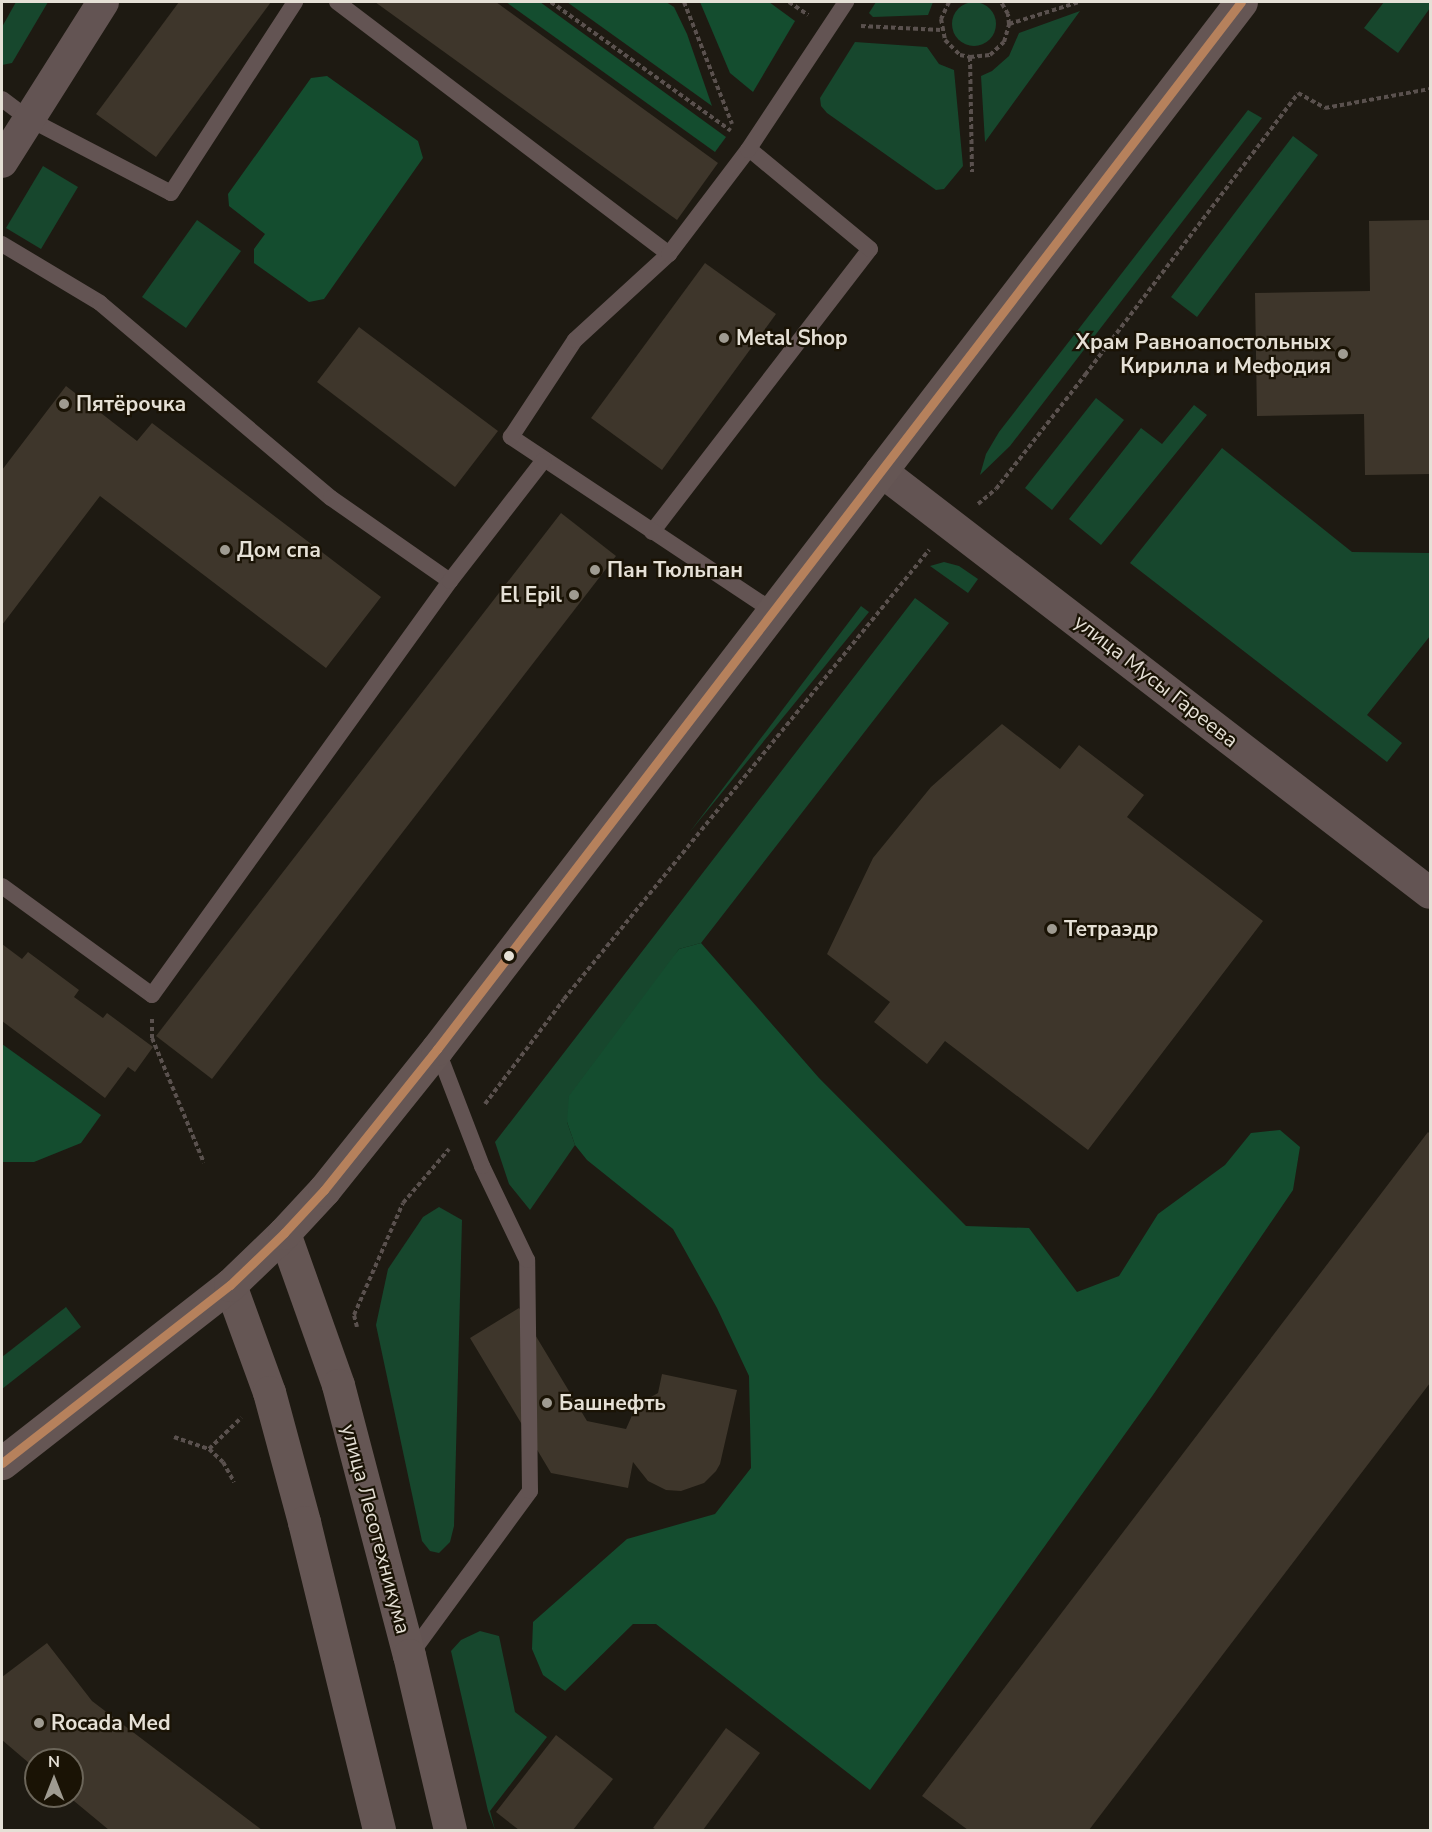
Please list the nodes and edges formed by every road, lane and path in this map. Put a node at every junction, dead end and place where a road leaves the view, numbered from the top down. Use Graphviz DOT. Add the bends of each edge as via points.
graph roads {
  1 [pos="103,2"];
  2 [pos="295,2"];
  3 [pos="337,2"];
  4 [pos="551,2"];
  5 [pos="684,2"];
  6 [pos="789,2"];
  7 [pos="846,2"];
  8 [pos="949,2"];
  9 [pos="1001,2"];
  10 [pos="1079,2"];
  11 [pos="1241,2"];
  12 [pos="814,19"];
  13 [pos="1009,24"];
  14 [pos="850,25"];
  15 [pos="941,30"];
  16 [pos="970,57"];
  17 [pos="1431,89"];
  18 [pos="2,99"];
  19 [pos="29,118"];
  20 [pos="749,149"];
  21 [pos="2,162"];
  22 [pos="972,172"];
  23 [pos="2,244"];
  24 [pos="669,254"];
  25 [pos="543,461"];
  26 [pos="881,471"];
  27 [pos="954,526"];
  28 [pos="652,532"];
  29 [pos="450,581"];
  30 [pos="773,611"];
  31 [pos="2,886"];
  32 [pos="1431,892"];
  33 [pos="152,994"];
  34 [pos="437,1049"];
  35 [pos="467,1128"];
  36 [pos="204,1163"];
  37 [pos="284,1233"];
  38 [pos="230,1285"];
  39 [pos="359,1338"];
  40 [pos="174,1437"];
  41 [pos="2,1463"];
  42 [pos="234,1482"];
  43 [pos="409,1655"];
  44 [pos="379,1830"];
  45 [pos="450,1830"];
  1 -- 19 [label="street"];
  2 -- 19 [label="lane" via="171,193"];
  3 -- 24 [label="lane"];
  4 -- 5 [label="path" via="737,135"];
  6 -- 12 [label="path"];
  7 -- 20 [label="lane"];
  8 -- 15 [label="path"];
  9 -- 13 [label="path"];
  10 -- 13 [label="path"];
  11 -- 26 [label="main road"];
  13 -- 16 [label="path" via="998,49 981,57"];
  14 -- 15 [label="path"];
  15 -- 16 [label="path" via="951,48"];
  16 -- 22 [label="path"];
  17 -- 27 [label="path" via="1325,108 1298,93 996,489"];
  18 -- 19 [label="lane"];
  19 -- 21 [label="street"];
  20 -- 24 [label="lane"];
  20 -- 28 [label="lane" via="870,249"];
  23 -- 29 [label="lane" via="100,303 331,498"];
  24 -- 25 [label="lane" via="575,340 511,437"];
  25 -- 28 [label="lane"];
  25 -- 29 [label="lane"];
  26 -- 27 [label="street, улица Мусы Гареева"];
  26 -- 30 [label="main road"];
  27 -- 32 [label="street, улица Мусы Гареева"];
  27 -- 35 [label="path" via="916,563 564,999"];
  28 -- 30 [label="lane"];
  29 -- 33 [label="lane"];
  30 -- 34 [label="main road"];
  31 -- 33 [label="lane"];
  33 -- 36 [label="path" via="152,1038"];
  34 -- 35 [label="lane"];
  34 -- 37 [label="main road" via="324,1190"];
  35 -- 39 [label="path" via="403,1203 354,1315"];
  35 -- 43 [label="lane" via="527,1260 530,1491"];
  37 -- 38 [label="main road"];
  37 -- 43 [label="main road, улица Лесотехникума" via="338,1385"];
  38 -- 41 [label="main road"];
  38 -- 44 [label="main road" via="272,1402"];
  40 -- 42 [label="path" via="209,1449 224,1462"];
  43 -- 45 [label="main road, улица Лесотехникума"];
}
